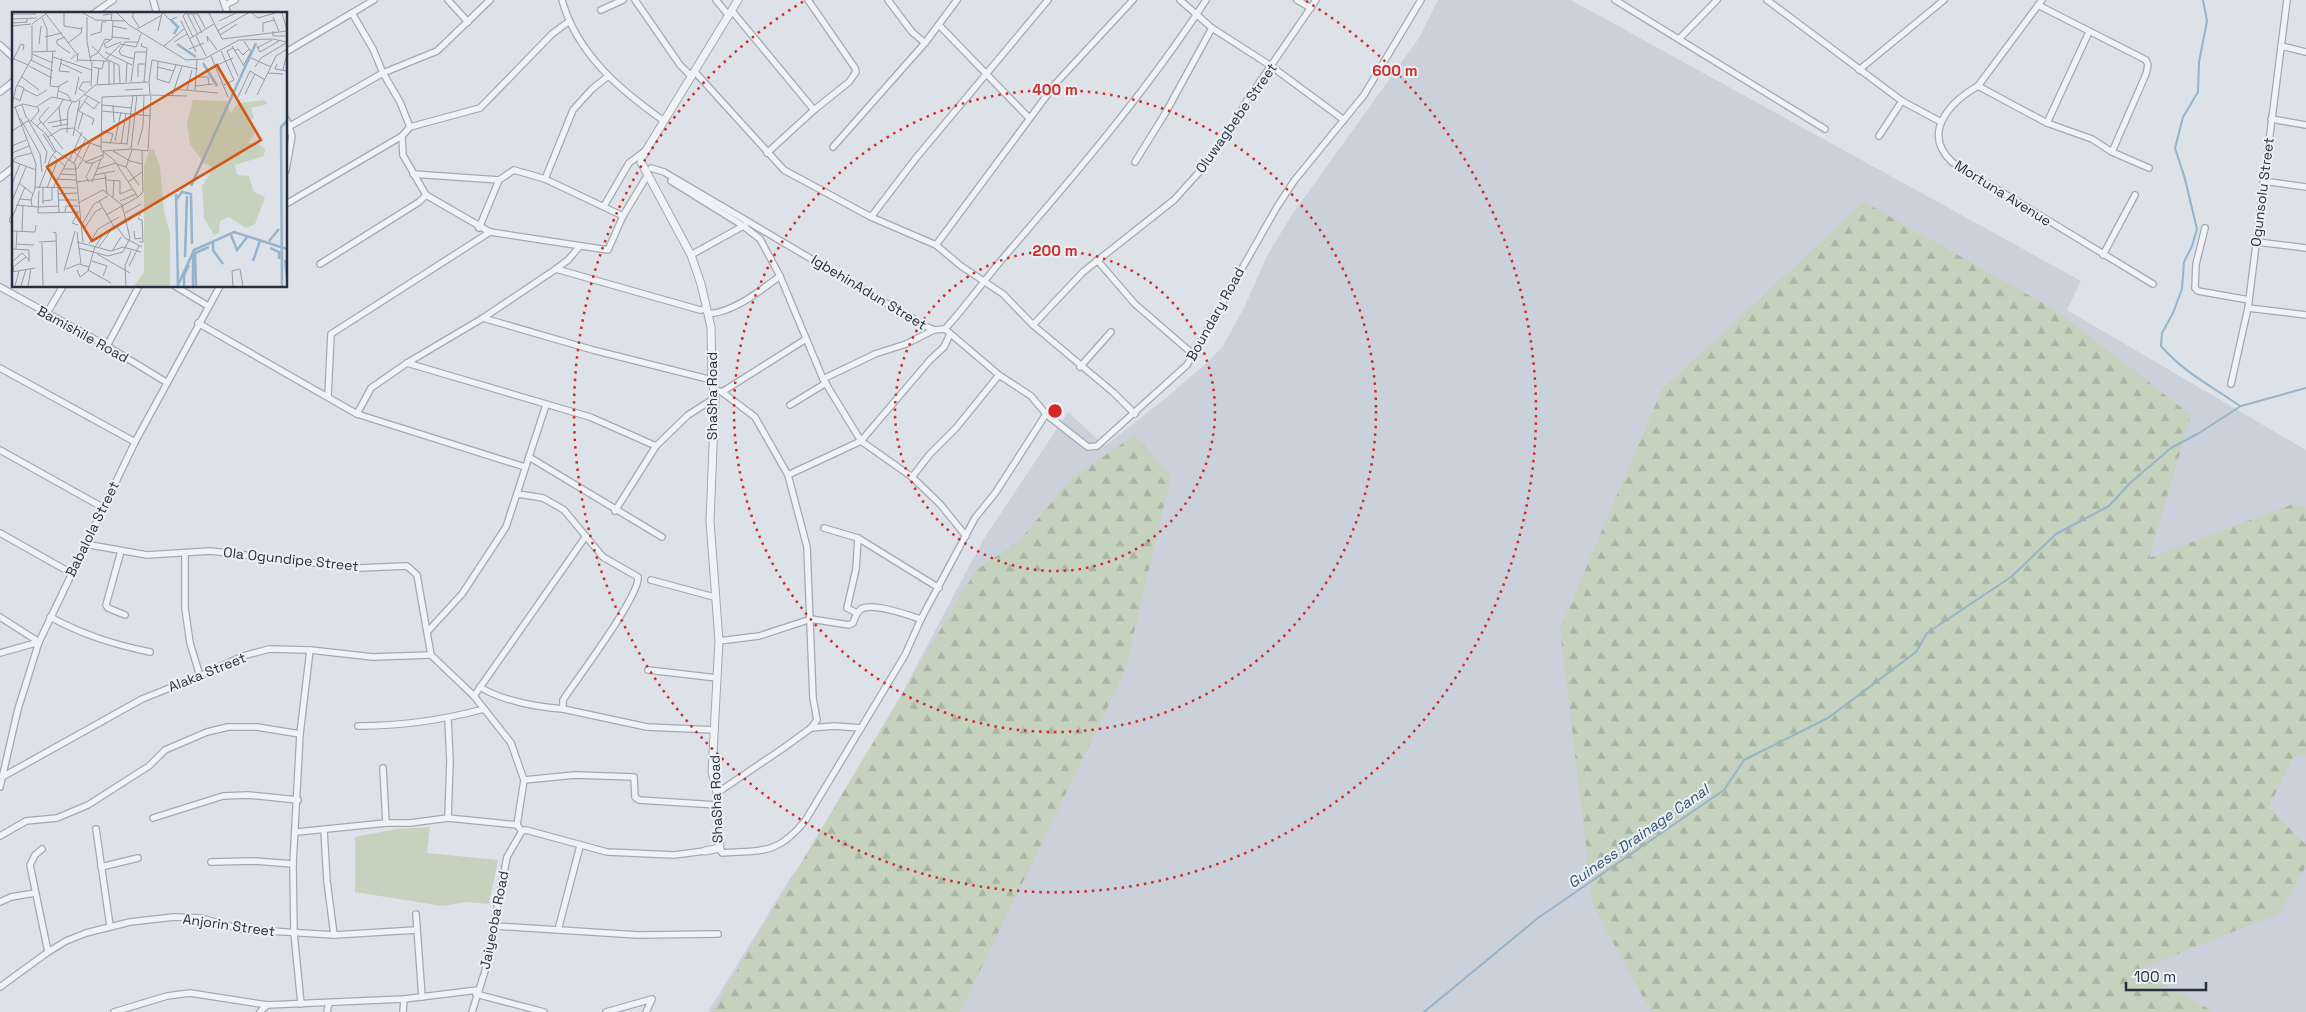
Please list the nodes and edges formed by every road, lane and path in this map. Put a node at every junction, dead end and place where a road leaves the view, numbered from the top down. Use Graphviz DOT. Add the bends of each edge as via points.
graph roads {
  1 [pos="113,0"];
  2 [pos="234,0"];
  3 [pos="374,0"];
  4 [pos="448,0"];
  5 [pos="490,0"];
  6 [pos="562,0"];
  7 [pos="623,0"];
  8 [pos="635,0"];
  9 [pos="716,0"];
  10 [pos="738,0"];
  11 [pos="808,0"];
  12 [pos="888,0"];
  13 [pos="957,0"];
  14 [pos="1048,0"];
  15 [pos="1133,0"];
  16 [pos="1180,0"];
  17 [pos="1206,0"];
  18 [pos="1297,0"];
  19 [pos="1316,0"];
  20 [pos="1421,0"];
  21 [pos="1615,0"];
  22 [pos="1717,0"];
  23 [pos="1767,0"];
  24 [pos="1944,0"];
  25 [pos="2287,0"];
  26 [pos="224,3"];
  27 [pos="2040,3"];
  28 [pos="1311,8"];
  29 [pos="601,10"];
  30 [pos="96,12"];
  31 [pos="352,13"];
  32 [pos="730,13"];
  33 [pos="1196,16"];
  34 [pos="468,22"];
  35 [pos="568,22"];
  36 [pos="939,25"];
  37 [pos="1212,28"];
  38 [pos="2089,32"];
  39 [pos="1679,39"];
  40 [pos="925,43"];
  41 [pos="0,46"];
  42 [pos="2280,46"];
  43 [pos="288,51"];
  44 [pos="2306,52"];
  45 [pos="12,56"];
  46 [pos="1271,66"];
  47 [pos="1859,70"];
  48 [pos="383,73"];
  49 [pos="984,74"];
  50 [pos="693,75"];
  51 [pos="608,77"];
  52 [pos="12,82"];
  53 [pos="1978,86"];
  54 [pos="0,92"];
  55 [pos="1902,101"];
  56 [pos="814,110"];
  57 [pos="1029,118"];
  58 [pos="2271,119"];
  59 [pos="1344,120"];
  60 [pos="664,121"];
  61 [pos="1941,122"];
  62 [pos="288,123"];
  63 [pos="2047,123"];
  64 [pos="2306,125"];
  65 [pos="290,126"];
  66 [pos="410,127"];
  67 [pos="1825,129"];
  68 [pos="402,136"];
  69 [pos="1879,136"];
  70 [pos="833,148"];
  71 [pos="647,150"];
  72 [pos="2112,152"];
  73 [pos="767,153"];
  74 [pos="288,159"];
  75 [pos="641,162"];
  76 [pos="1135,162"];
  77 [pos="651,168"];
  78 [pos="2149,168"];
  79 [pos="12,170"];
  80 [pos="413,174"];
  81 [pos="647,176"];
  82 [pos="0,178"];
  83 [pos="545,179"];
  84 [pos="499,180"];
  85 [pos="2263,181"];
  86 [pos="2306,187"];
  87 [pos="691,191"];
  88 [pos="426,195"];
  89 [pos="2134,195"];
  90 [pos="288,203"];
  91 [pos="604,206"];
  92 [pos="623,216"];
  93 [pos="872,217"];
  94 [pos="742,225"];
  95 [pos="751,225"];
  96 [pos="479,228"];
  97 [pos="2205,228"];
  98 [pos="490,232"];
  99 [pos="2257,242"];
  100 [pos="580,246"];
  101 [pos="936,246"];
  102 [pos="2306,248"];
  103 [pos="691,255"];
  104 [pos="2104,255"];
  105 [pos="1097,260"];
  106 [pos="320,264"];
  107 [pos="556,269"];
  108 [pos="780,276"];
  109 [pos="982,281"];
  110 [pos="2153,284"];
  111 [pos="0,287"];
  112 [pos="62,288"];
  113 [pos="139,288"];
  114 [pos="178,288"];
  115 [pos="219,288"];
  116 [pos="2249,300"];
  117 [pos="208,306"];
  118 [pos="2248,308"];
  119 [pos="708,311"];
  120 [pos="47,313"];
  121 [pos="2306,315"];
  122 [pos="483,318"];
  123 [pos="198,323"];
  124 [pos="1033,325"];
  125 [pos="945,329"];
  126 [pos="934,330"];
  127 [pos="1111,332"];
  128 [pos="950,334"];
  129 [pos="806,340"];
  130 [pos="106,346"];
  131 [pos="1194,355"];
  132 [pos="407,363"];
  133 [pos="1080,367"];
  134 [pos="0,368"];
  135 [pos="999,375"];
  136 [pos="712,380"];
  137 [pos="824,381"];
  138 [pos="166,382"];
  139 [pos="2231,384"];
  140 [pos="714,389"];
  141 [pos="722,392"];
  142 [pos="328,396"];
  143 [pos="715,398"];
  144 [pos="546,405"];
  145 [pos="790,405"];
  146 [pos="357,414"];
  147 [pos="1046,414"];
  148 [pos="1135,414"];
  149 [pos="860,441"];
  150 [pos="135,442"];
  151 [pos="656,446"];
  152 [pos="0,450"];
  153 [pos="529,457"];
  154 [pos="525,467"];
  155 [pos="788,475"];
  156 [pos="912,478"];
  157 [pos="518,494"];
  158 [pos="102,507"];
  159 [pos="616,510"];
  160 [pos="824,528"];
  161 [pos="0,533"];
  162 [pos="586,536"];
  163 [pos="966,536"];
  164 [pos="662,537"];
  165 [pos="858,538"];
  166 [pos="85,544"];
  167 [pos="121,551"];
  168 [pos="185,553"];
  169 [pos="71,573"];
  170 [pos="651,580"];
  171 [pos="939,588"];
  172 [pos="714,597"];
  173 [pos="857,613"];
  174 [pos="125,615"];
  175 [pos="50,617"];
  176 [pos="0,618"];
  177 [pos="811,619"];
  178 [pos="921,619"];
  179 [pos="428,631"];
  180 [pos="718,641"];
  181 [pos="39,642"];
  182 [pos="310,650"];
  183 [pos="150,652"];
  184 [pos="0,653"];
  185 [pos="431,655"];
  186 [pos="648,670"];
  187 [pos="200,676"];
  188 [pos="716,678"];
  189 [pos="480,687"];
  190 [pos="474,696"];
  191 [pos="484,709"];
  192 [pos="563,709"];
  193 [pos="448,719"];
  194 [pos="358,726"];
  195 [pos="811,728"];
  196 [pos="861,728"];
  197 [pos="715,730"];
  198 [pos="300,734"];
  199 [pos="383,768"];
  200 [pos="4,776"];
  201 [pos="524,780"];
  202 [pos="0,787"];
  203 [pos="717,793"];
  204 [pos="298,800"];
  205 [pos="717,805"];
  206 [pos="153,818"];
  207 [pos="448,818"];
  208 [pos="386,822"];
  209 [pos="517,825"];
  210 [pos="96,829"];
  211 [pos="324,831"];
  212 [pos="522,831"];
  213 [pos="297,832"];
  214 [pos="0,836"];
  215 [pos="580,846"];
  216 [pos="720,848"];
  217 [pos="42,849"];
  218 [pos="705,851"];
  219 [pos="138,858"];
  220 [pos="211,862"];
  221 [pos="294,864"];
  222 [pos="101,867"];
  223 [pos="35,893"];
  224 [pos="0,902"];
  225 [pos="416,914"];
  226 [pos="110,926"];
  227 [pos="495,926"];
  228 [pos="416,930"];
  229 [pos="558,930"];
  230 [pos="294,933"];
  231 [pos="718,934"];
  232 [pos="334,935"];
  233 [pos="48,952"];
  234 [pos="0,987"];
  235 [pos="477,992"];
  236 [pos="422,997"];
  237 [pos="404,999"];
  238 [pos="329,1003"];
  239 [pos="267,1004"];
  240 [pos="301,1004"];
  241 [pos="114,1012"];
  242 [pos="260,1012"];
  243 [pos="327,1012"];
  244 [pos="403,1012"];
  245 [pos="472,1012"];
  246 [pos="544,1012"];
  247 [pos="606,1012"];
  248 [pos="646,1012"];
  1 -- 30 [label="street"];
  2 -- 26 [label="street"];
  3 -- 31 [label="street"];
  4 -- 34 [label="street"];
  5 -- 34 [label="street"];
  6 -- 35 [label="street"];
  7 -- 29 [label="street"];
  8 -- 50 [label="street" via="680,66"];
  9 -- 32 [label="street"];
  10 -- 32 [label="street"];
  11 -- 56 [label="street" via="856,72 850,82"];
  12 -- 40 [label="street" via="912,32"];
  13 -- 36 [label="street"];
  14 -- 49 [label="street"];
  15 -- 57 [label="street" via="1062,76"];
  16 -- 33 [label="street"];
  17 -- 33 [label="street, IgbehinAdun Street"];
  18 -- 28 [label="street"];
  19 -- 28 [label="street, Oluwagbebe Street"];
  20 -- 59 [label="street, Boundary Road" via="1369,87"];
  21 -- 39 [label="street"];
  22 -- 39 [label="street"];
  23 -- 47 [label="street"];
  24 -- 47 [label="street"];
  25 -- 42 [label="street, Ogunsolu Street"];
  27 -- 38 [label="street"];
  27 -- 53 [label="street"];
  28 -- 46 [label="street, Oluwagbebe Street"];
  31 -- 43 [label="street"];
  31 -- 48 [label="street" via="374,49"];
  32 -- 50 [label="street"];
  32 -- 56 [label="street"];
  33 -- 37 [label="street"];
  33 -- 109 [label="street, IgbehinAdun Street" via="1149,83 1094,152"];
  34 -- 48 [label="street" via="437,51"];
  35 -- 51 [label="street"];
  35 -- 66 [label="street" via="552,34 480,108"];
  36 -- 40 [label="street"];
  36 -- 49 [label="street"];
  37 -- 46 [label="street"];
  37 -- 76 [label="street"];
  38 -- 63 [label="street"];
  38 -- 72 [label="street" via="2142,58 2148,65"];
  39 -- 67 [label="street"];
  40 -- 70 [label="street"];
  41 -- 45 [label="street"];
  42 -- 44 [label="street"];
  42 -- 58 [label="street, Ogunsolu Street"];
  46 -- 59 [label="street"];
  46 -- 105 [label="street, Oluwagbebe Street" via="1201,170 1159,213"];
  47 -- 55 [label="street"];
  48 -- 65 [label="street"];
  48 -- 66 [label="street"];
  49 -- 57 [label="street"];
  49 -- 93 [label="street"];
  50 -- 60 [label="street"];
  50 -- 73 [label="street"];
  51 -- 60 [label="street"];
  51 -- 83 [label="street" via="573,110"];
  52 -- 54 [label="street"];
  53 -- 61 [label="street" via="1966,93"];
  53 -- 63 [label="street"];
  55 -- 61 [label="street"];
  55 -- 69 [label="street"];
  56 -- 73 [label="street"];
  57 -- 101 [label="street"];
  58 -- 64 [label="street"];
  58 -- 85 [label="street, Ogunsolu Street"];
  59 -- 131 [label="street, Boundary Road" via="1281,201 1235,277"];
  60 -- 71 [label="street"];
  61 -- 104 [label="street, Mortuna Avenue" via="1939,145 1952,162"];
  62 -- 65 [label="street"];
  63 -- 72 [label="street" via="2092,139"];
  65 -- 74 [label="street" via="292,136"];
  66 -- 68 [label="street"];
  68 -- 80 [label="street" via="403,155"];
  68 -- 90 [label="street"];
  71 -- 75 [label="street"];
  71 -- 91 [label="street" via="629,163"];
  72 -- 78 [label="street"];
  73 -- 93 [label="street" via="784,170"];
  75 -- 77 [label="street"];
  75 -- 81 [label="street, ShaSha Road"];
  77 -- 87 [label="street"];
  77 -- 87 [label="street, IgbehinAdun Street" via="664,172"];
  79 -- 82 [label="street"];
  80 -- 84 [label="street"];
  80 -- 88 [label="street"];
  81 -- 92 [label="street"];
  81 -- 103 [label="street, ShaSha Road"];
  83 -- 84 [label="street" via="514,170"];
  83 -- 91 [label="street"];
  84 -- 96 [label="street"];
  85 -- 86 [label="street"];
  85 -- 99 [label="street, Ogunsolu Street"];
  87 -- 94 [label="street"];
  87 -- 95 [label="street, IgbehinAdun Street"];
  88 -- 96 [label="street"];
  88 -- 106 [label="street"];
  89 -- 104 [label="street"];
  91 -- 92 [label="street"];
  92 -- 100 [label="street" via="608,250"];
  93 -- 101 [label="street"];
  94 -- 95 [label="street"];
  94 -- 103 [label="street"];
  94 -- 108 [label="street" via="760,239"];
  95 -- 126 [label="street, IgbehinAdun Street"];
  96 -- 98 [label="street"];
  97 -- 116 [label="street" via="2196,264 2195,288"];
  98 -- 100 [label="street"];
  98 -- 142 [label="street" via="330,336"];
  99 -- 102 [label="street"];
  99 -- 116 [label="street, Ogunsolu Street"];
  100 -- 107 [label="street"];
  101 -- 109 [label="street"];
  103 -- 119 [label="street, ShaSha Road"];
  104 -- 110 [label="street, Mortuna Avenue"];
  105 -- 124 [label="street, Oluwagbebe Street"];
  105 -- 131 [label="street" via="1135,304"];
  107 -- 119 [label="street"];
  107 -- 122 [label="street"];
  108 -- 119 [label="street" via="726,311"];
  108 -- 129 [label="street"];
  109 -- 124 [label="street" via="1003,294"];
  109 -- 125 [label="street, IgbehinAdun Street"];
  111 -- 120 [label="street, Bamishile Road"];
  112 -- 120 [label="street"];
  113 -- 130 [label="street"];
  114 -- 117 [label="street"];
  115 -- 117 [label="street, Babalola Street"];
  116 -- 118 [label="street, Ogunsolu Street"];
  117 -- 123 [label="street, Babalola Street"];
  118 -- 121 [label="street"];
  118 -- 139 [label="street, Ogunsolu Street"];
  119 -- 136 [label="street, ShaSha Road"];
  120 -- 130 [label="street, Bamishile Road"];
  122 -- 132 [label="street"];
  122 -- 136 [label="street"];
  123 -- 138 [label="street, Babalola Street"];
  123 -- 142 [label="street"];
  124 -- 133 [label="street"];
  125 -- 126 [label="street, IgbehinAdun Street"];
  125 -- 128 [label="street, Boundary Road"];
  126 -- 137 [label="street" via="875,354"];
  127 -- 133 [label="street"];
  128 -- 135 [label="street, Boundary Road"];
  128 -- 149 [label="street" via="944,347"];
  129 -- 137 [label="street"];
  129 -- 141 [label="street"];
  130 -- 138 [label="street, Bamishile Road"];
  131 -- 148 [label="street, Boundary Road" via="1178,375"];
  132 -- 144 [label="street"];
  132 -- 146 [label="street" via="371,388"];
  133 -- 148 [label="street"];
  134 -- 150 [label="street"];
  135 -- 147 [label="street, Boundary Road" via="1031,396"];
  135 -- 156 [label="street"];
  136 -- 140 [label="street, ShaSha Road"];
  137 -- 145 [label="street"];
  137 -- 149 [label="street"];
  138 -- 150 [label="street, Babalola Street"];
  140 -- 141 [label="street"];
  140 -- 143 [label="street, ShaSha Road"];
  141 -- 155 [label="street" via="755,417"];
  142 -- 146 [label="street"];
  143 -- 151 [label="street" via="688,415"];
  143 -- 172 [label="street, ShaSha Road" via="710,521"];
  144 -- 151 [label="street" via="590,417"];
  144 -- 153 [label="street"];
  146 -- 154 [label="street"];
  147 -- 148 [label="street, Boundary Road" via="1092,448"];
  147 -- 163 [label="street"];
  149 -- 155 [label="street"];
  149 -- 156 [label="street"];
  150 -- 158 [label="street, Babalola Street"];
  151 -- 159 [label="street"];
  152 -- 158 [label="street"];
  153 -- 154 [label="street"];
  153 -- 159 [label="street"];
  154 -- 157 [label="street"];
  155 -- 177 [label="street" via="807,547"];
  156 -- 163 [label="street" via="940,504"];
  157 -- 162 [label="street" via="542,498 564,510"];
  157 -- 179 [label="street" via="506,527 462,594"];
  158 -- 166 [label="street, Babalola Street"];
  159 -- 164 [label="street"];
  160 -- 165 [label="street"];
  161 -- 169 [label="street"];
  162 -- 189 [label="street"];
  162 -- 192 [label="street" via="603,557 635,575 638,582 617,620 563,700"];
  163 -- 171 [label="street"];
  165 -- 171 [label="street"];
  165 -- 173 [label="street" via="856,569 847,608"];
  166 -- 167 [label="street, Ola Ogundipe Street"];
  166 -- 169 [label="street, Babalola Street"];
  167 -- 168 [label="street, Ola Ogundipe Street" via="147,555"];
  167 -- 174 [label="street" via="106,605"];
  168 -- 179 [label="street, Ola Ogundipe Street" via="243,553 358,568 407,566 417,575"];
  168 -- 187 [label="street" via="185,608 190,643"];
  169 -- 175 [label="street, Babalola Street"];
  170 -- 172 [label="street"];
  171 -- 178 [label="street"];
  172 -- 180 [label="street, ShaSha Road"];
  173 -- 177 [label="street" via="850,625"];
  173 -- 178 [label="street" via="863,608 874,607"];
  175 -- 181 [label="street, Babalola Street"];
  175 -- 183 [label="street" via="112,644"];
  176 -- 181 [label="street"];
  177 -- 180 [label="street" via="759,636"];
  177 -- 195 [label="street" via="813,698 817,720"];
  178 -- 196 [label="street"];
  179 -- 185 [label="street, Ola Ogundipe Street"];
  180 -- 188 [label="street, ShaSha Road"];
  181 -- 184 [label="street"];
  181 -- 200 [label="street, Babalola Street" via="18,709"];
  182 -- 185 [label="street, Alaka Street" via="374,656"];
  182 -- 187 [label="street, Alaka Street" via="269,649 243,656"];
  182 -- 198 [label="street"];
  185 -- 190 [label="street"];
  186 -- 188 [label="street"];
  187 -- 200 [label="street, Alaka Street" via="142,698"];
  188 -- 197 [label="street, ShaSha Road"];
  189 -- 190 [label="street"];
  189 -- 192 [label="street" via="498,697"];
  190 -- 191 [label="street"];
  191 -- 193 [label="street"];
  191 -- 201 [label="street" via="511,743"];
  192 -- 197 [label="street" via="647,727"];
  193 -- 194 [label="street"];
  193 -- 207 [label="street"];
  195 -- 196 [label="street"];
  195 -- 203 [label="street"];
  196 -- 216 [label="street" via="805,821 791,838 762,850 722,854"];
  197 -- 203 [label="street, ShaSha Road" via="712,772"];
  198 -- 204 [label="street"];
  198 -- 214 [label="street" via="258,727 228,727 207,732 165,750 149,766 88,805 57,818 26,821"];
  199 -- 208 [label="street"];
  200 -- 202 [label="street, Babalola Street"];
  201 -- 205 [label="street" via="575,775 634,777 635,797 639,800"];
  201 -- 209 [label="street"];
  203 -- 205 [label="street, ShaSha Road"];
  204 -- 206 [label="street" via="223,796"];
  204 -- 213 [label="street"];
  205 -- 216 [label="street, ShaSha Road"];
  207 -- 208 [label="street" via="410,823"];
  207 -- 209 [label="street"];
  208 -- 211 [label="street"];
  209 -- 212 [label="street"];
  210 -- 222 [label="street"];
  211 -- 213 [label="street"];
  211 -- 232 [label="street"];
  212 -- 215 [label="street"];
  212 -- 227 [label="street, Jaiyeoba Road" via="507,857"];
  213 -- 221 [label="street"];
  215 -- 218 [label="street" via="606,852 648,855"];
  215 -- 229 [label="street"];
  216 -- 218 [label="street, ShaSha Road"];
  217 -- 223 [label="street" via="31,860"];
  219 -- 222 [label="street"];
  220 -- 221 [label="street"];
  221 -- 230 [label="street"];
  222 -- 226 [label="street"];
  223 -- 224 [label="street"];
  223 -- 233 [label="street"];
  225 -- 228 [label="street"];
  226 -- 230 [label="street, Anjorin Street" via="174,917 208,919 240,929"];
  226 -- 233 [label="street, Anjorin Street" via="66,941"];
  227 -- 229 [label="street"];
  227 -- 235 [label="street, Jaiyeoba Road"];
  228 -- 232 [label="street, Anjorin Street"];
  228 -- 236 [label="street"];
  229 -- 231 [label="street" via="638,935"];
  230 -- 232 [label="street, Anjorin Street"];
  230 -- 240 [label="street"];
  233 -- 234 [label="street, Anjorin Street"];
  235 -- 236 [label="street"];
  235 -- 245 [label="street, Jaiyeoba Road"];
  235 -- 246 [label="street"];
  236 -- 237 [label="street"];
  237 -- 238 [label="street"];
  237 -- 244 [label="street"];
  238 -- 240 [label="street"];
  238 -- 243 [label="street"];
  239 -- 240 [label="street"];
  239 -- 241 [label="street" via="190,993 167,996"];
  239 -- 242 [label="street"];
  247 -- 248 [label="street" via="652,999"];
}
